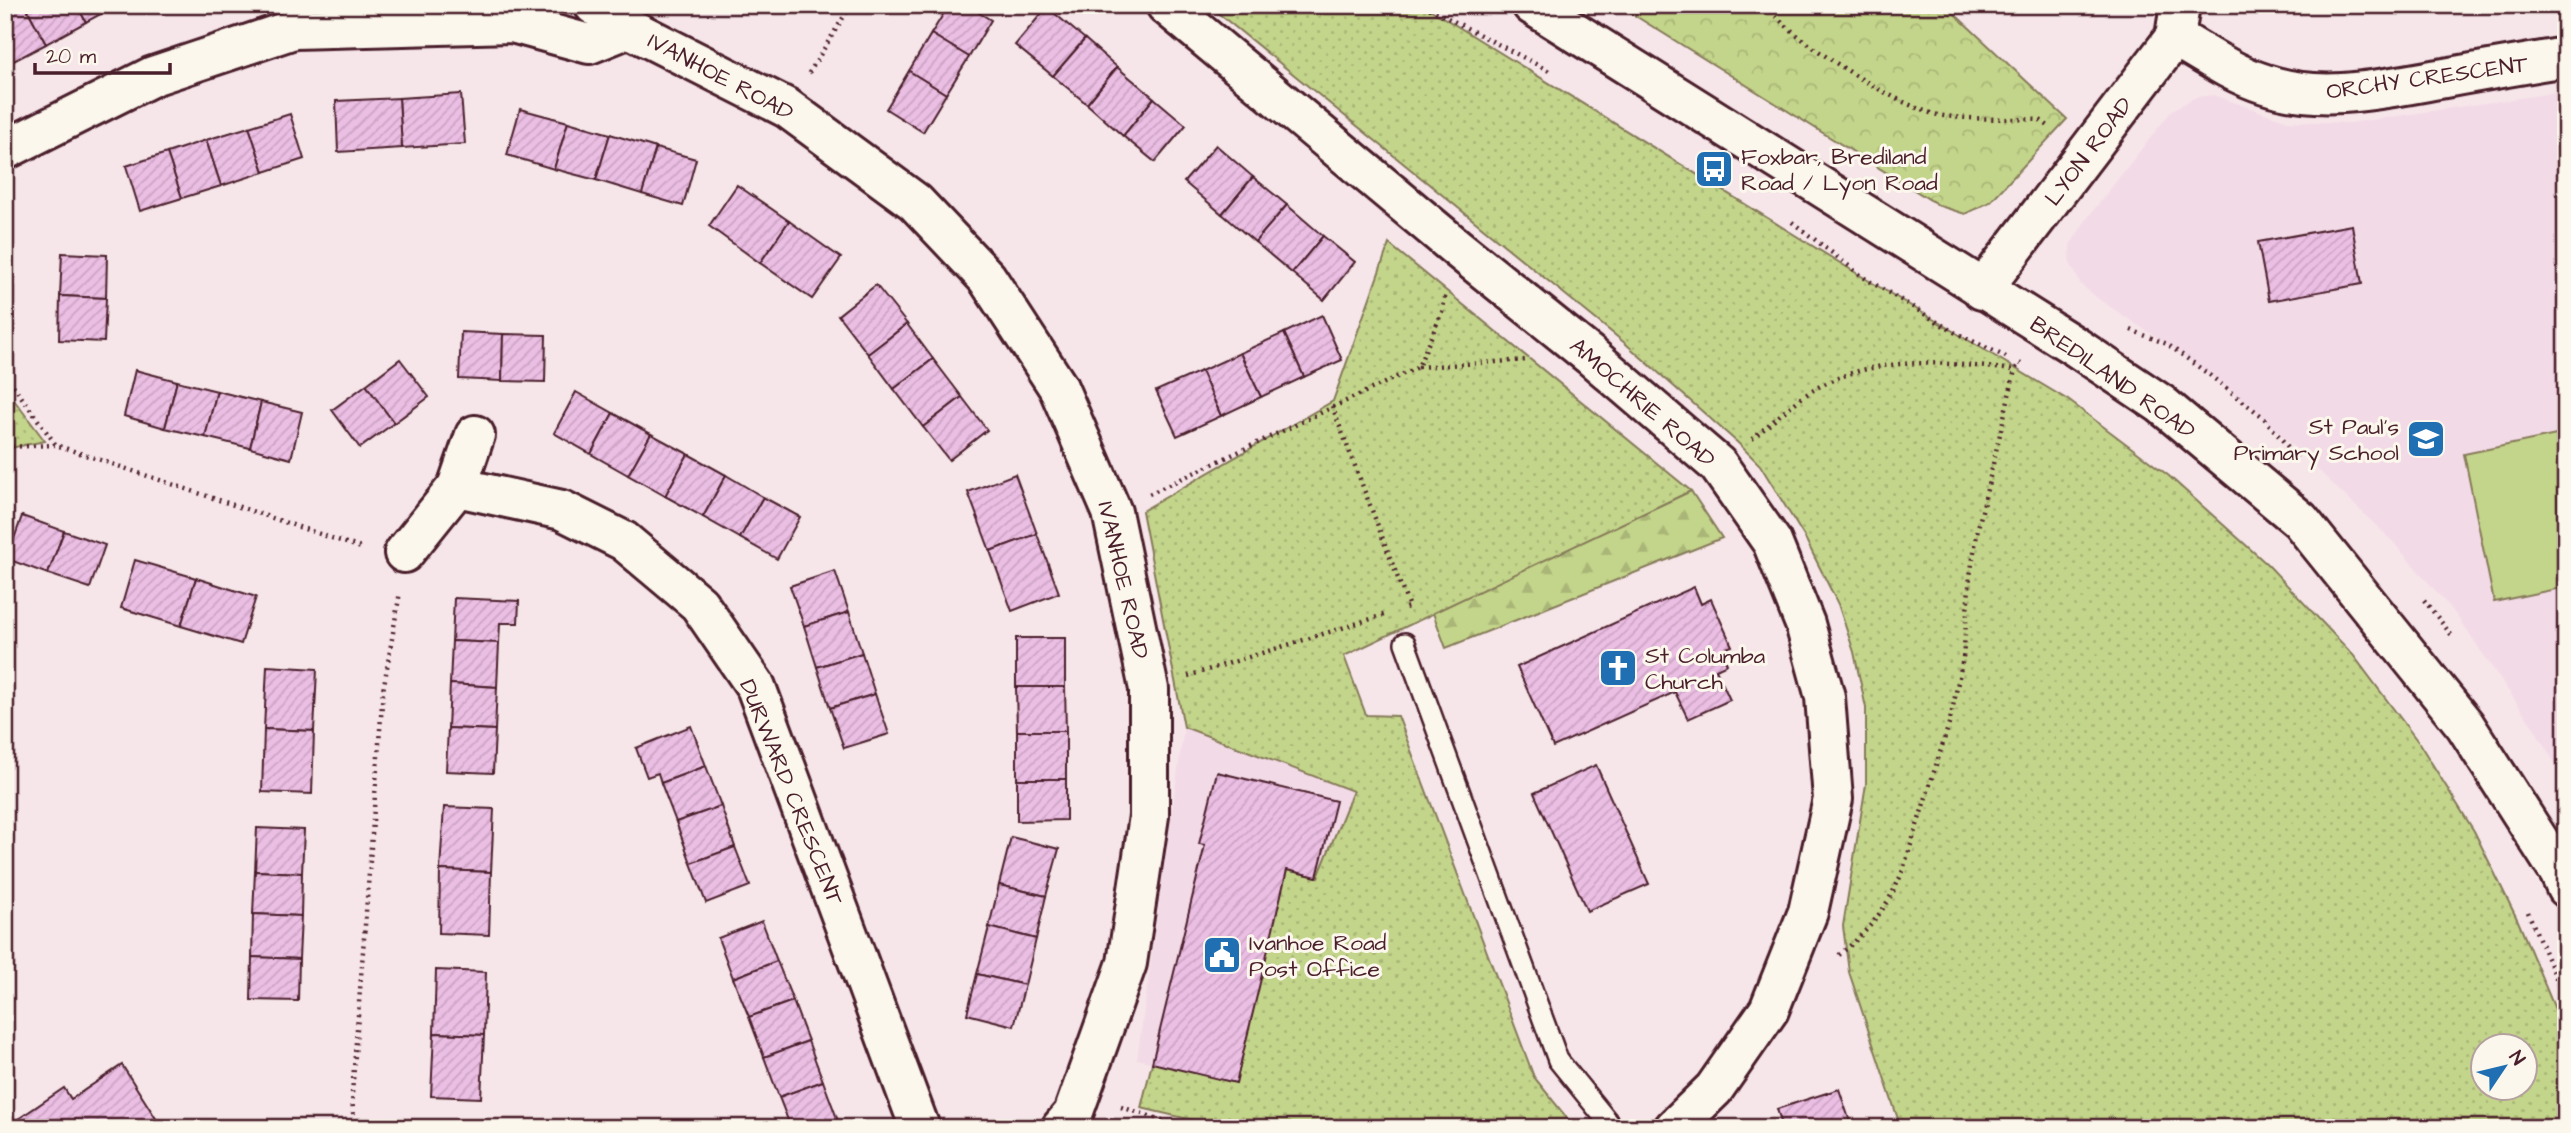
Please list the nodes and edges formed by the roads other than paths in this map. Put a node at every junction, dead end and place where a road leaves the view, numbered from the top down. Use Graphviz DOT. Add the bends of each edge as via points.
graph roads {
  1 [pos="594,5"];
  2 [pos="1166,5"];
  3 [pos="1532,5"];
  4 [pos="302,17"];
  5 [pos="2178,21"];
  6 [pos="629,28"];
  7 [pos="2566,57"];
  8 [pos="5,150"];
  9 [pos="1982,290"];
  10 [pos="475,435"];
  11 [pos="457,487"];
  12 [pos="404,553"];
  13 [pos="1405,643"];
  14 [pos="2566,888"];
  15 [pos="920,1128"];
  16 [pos="1061,1128"];
  17 [pos="1614,1128"];
  18 [pos="1674,1128"];
  1 -- 6 [label="street, IVANHOE ROAD"];
  2 -- 18 [label="street, AMOCHRIE ROAD" via="1718,465 1772,542 1805,624 1825,698 1833,799 1808,912 1769,1010 1714,1088"];
  3 -- 9 [label="street, BREDILAND ROAD"];
  4 -- 6 [label="street" via="512,23 589,44"];
  4 -- 8 [label="street" via="153,76"];
  5 -- 7 [label="street, ORCHY CRESCENT" via="2232,71 2299,93 2376,90"];
  5 -- 9 [label="street, LYON ROAD" via="2084,156"];
  6 -- 16 [label="street, IVANHOE ROAD" via="787,108 915,202 987,278 1058,387 1112,512 1149,689 1149,816 1127,964 1073,1114"];
  9 -- 14 [label="street, BREDILAND ROAD" via="2161,404 2300,520 2465,725"];
  10 -- 11 [label="street"];
  11 -- 12 [label="street"];
  11 -- 15 [label="street, DURWARD CRESCENT" via="562,510 624,541 699,604 756,687"];
  13 -- 17 [label="lane" via="1558,1060"];
}
